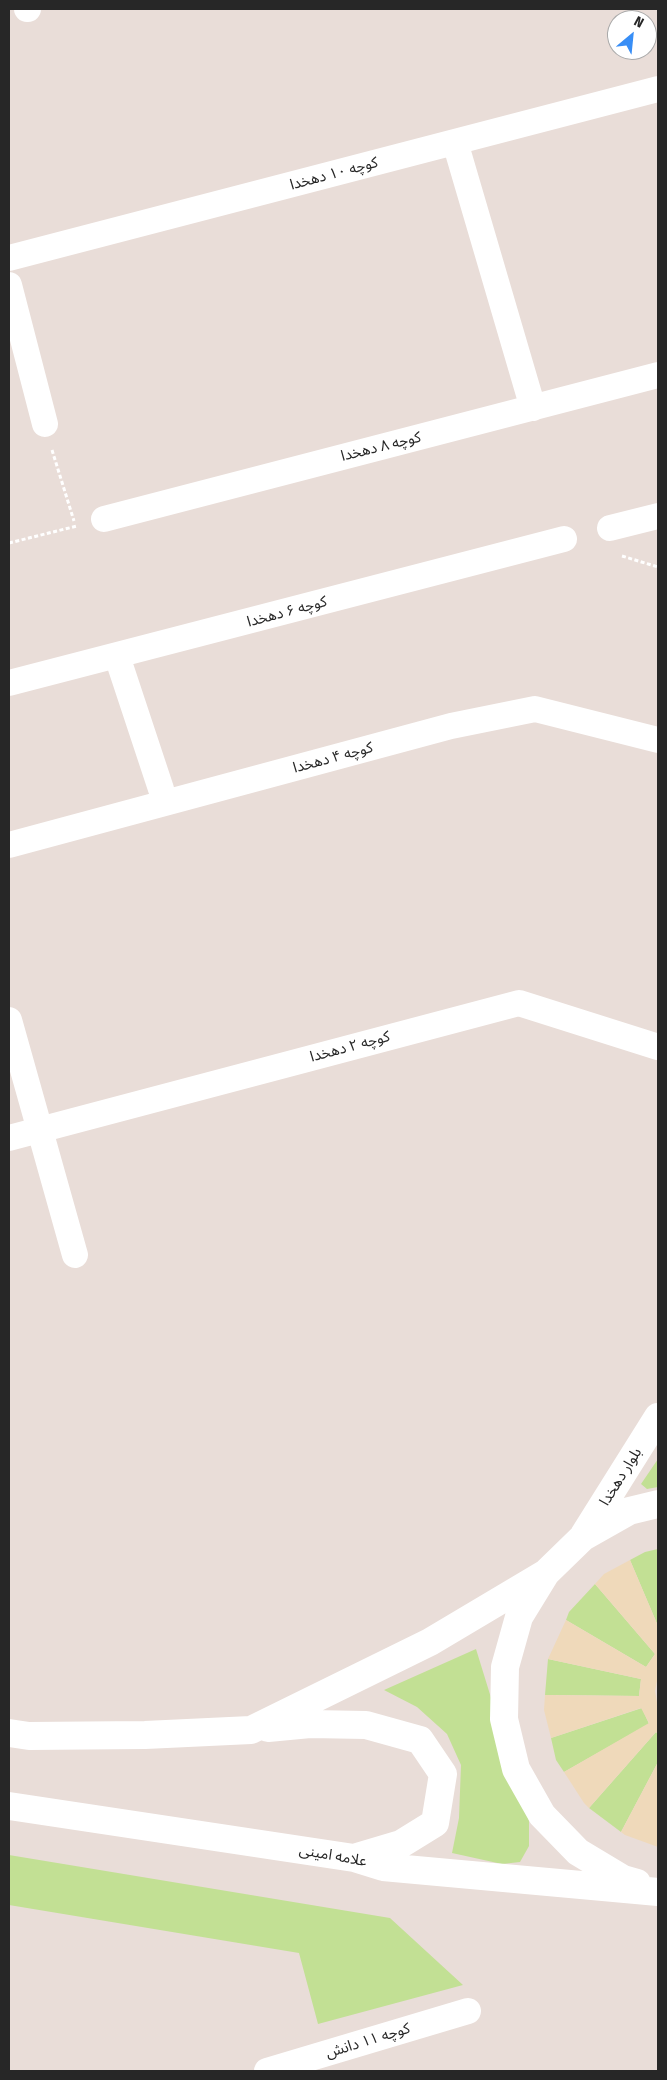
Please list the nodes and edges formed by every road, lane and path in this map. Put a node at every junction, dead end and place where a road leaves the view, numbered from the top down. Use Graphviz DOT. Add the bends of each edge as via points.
graph roads {
  1 [pos="658,89"];
  2 [pos="455,142"];
  3 [pos="9,258"];
  4 [pos="9,285"];
  5 [pos="658,375"];
  6 [pos="533,408"];
  7 [pos="45,424"];
  8 [pos="658,516"];
  9 [pos="104,519"];
  10 [pos="75,526"];
  11 [pos="610,528"];
  12 [pos="564,539"];
  13 [pos="9,543"];
  14 [pos="117,656"];
  15 [pos="9,683"];
  16 [pos="658,740"];
  17 [pos="161,790"];
  18 [pos="9,845"];
  19 [pos="9,1020"];
  20 [pos="658,1047"];
  21 [pos="40,1129"];
  22 [pos="9,1138"];
  23 [pos="76,1256"];
  24 [pos="658,1418"];
  25 [pos="658,1504"];
  26 [pos="583,1537"];
  27 [pos="546,1573"];
  28 [pos="251,1730"];
  29 [pos="9,1733"];
  30 [pos="9,1806"];
  31 [pos="354,1858"];
  32 [pos="658,1891"];
  33 [pos="468,2011"];
  34 [pos="267,2071"];
  1 -- 2 [label="street, کوچه ۱۰ دهخدا"];
  2 -- 3 [label="street, کوچه ۱۰ دهخدا"];
  2 -- 6 [label="street"];
  4 -- 7 [label="street"];
  5 -- 6 [label="street, کوچه ۸ دهخدا"];
  6 -- 9 [label="street, کوچه ۸ دهخدا"];
  7 -- 10 [label="path"];
  8 -- 11 [label="street"];
  9 -- 10 [label="path"];
  10 -- 13 [label="path"];
  12 -- 14 [label="street, کوچه ۶ دهخدا"];
  14 -- 15 [label="street, کوچه ۶ دهخدا"];
  14 -- 17 [label="street"];
  16 -- 18 [label="street, کوچه ۴ دهخدا" via="535,709 451,726"];
  19 -- 21 [label="street"];
  20 -- 21 [label="street, کوچه ۲ دهخدا" via="519,1003"];
  21 -- 22 [label="street, کوچه ۲ دهخدا"];
  21 -- 23 [label="street"];
  24 -- 26 [label="main road, بلوار دهخدا"];
  25 -- 26 [label="main road" via="628,1511"];
  26 -- 27 [label="main road"];
  27 -- 28 [label="main road" via="430,1642"];
  27 -- 32 [label="main road" via="519,1617 505,1667 504,1719 516,1769 542,1815 578,1852 623,1879"];
  28 -- 29 [label="main road" via="144,1735 28,1736"];
  28 -- 31 [label="main road" via="310,1724 366,1725 420,1740 443,1774 434,1822 401,1844"];
  30 -- 31 [label="main road, علامه امینی"];
  31 -- 32 [label="main road, علامه امینی" via="384,1867"];
  33 -- 34 [label="street, کوچه ۱۱ دانش"];
}
